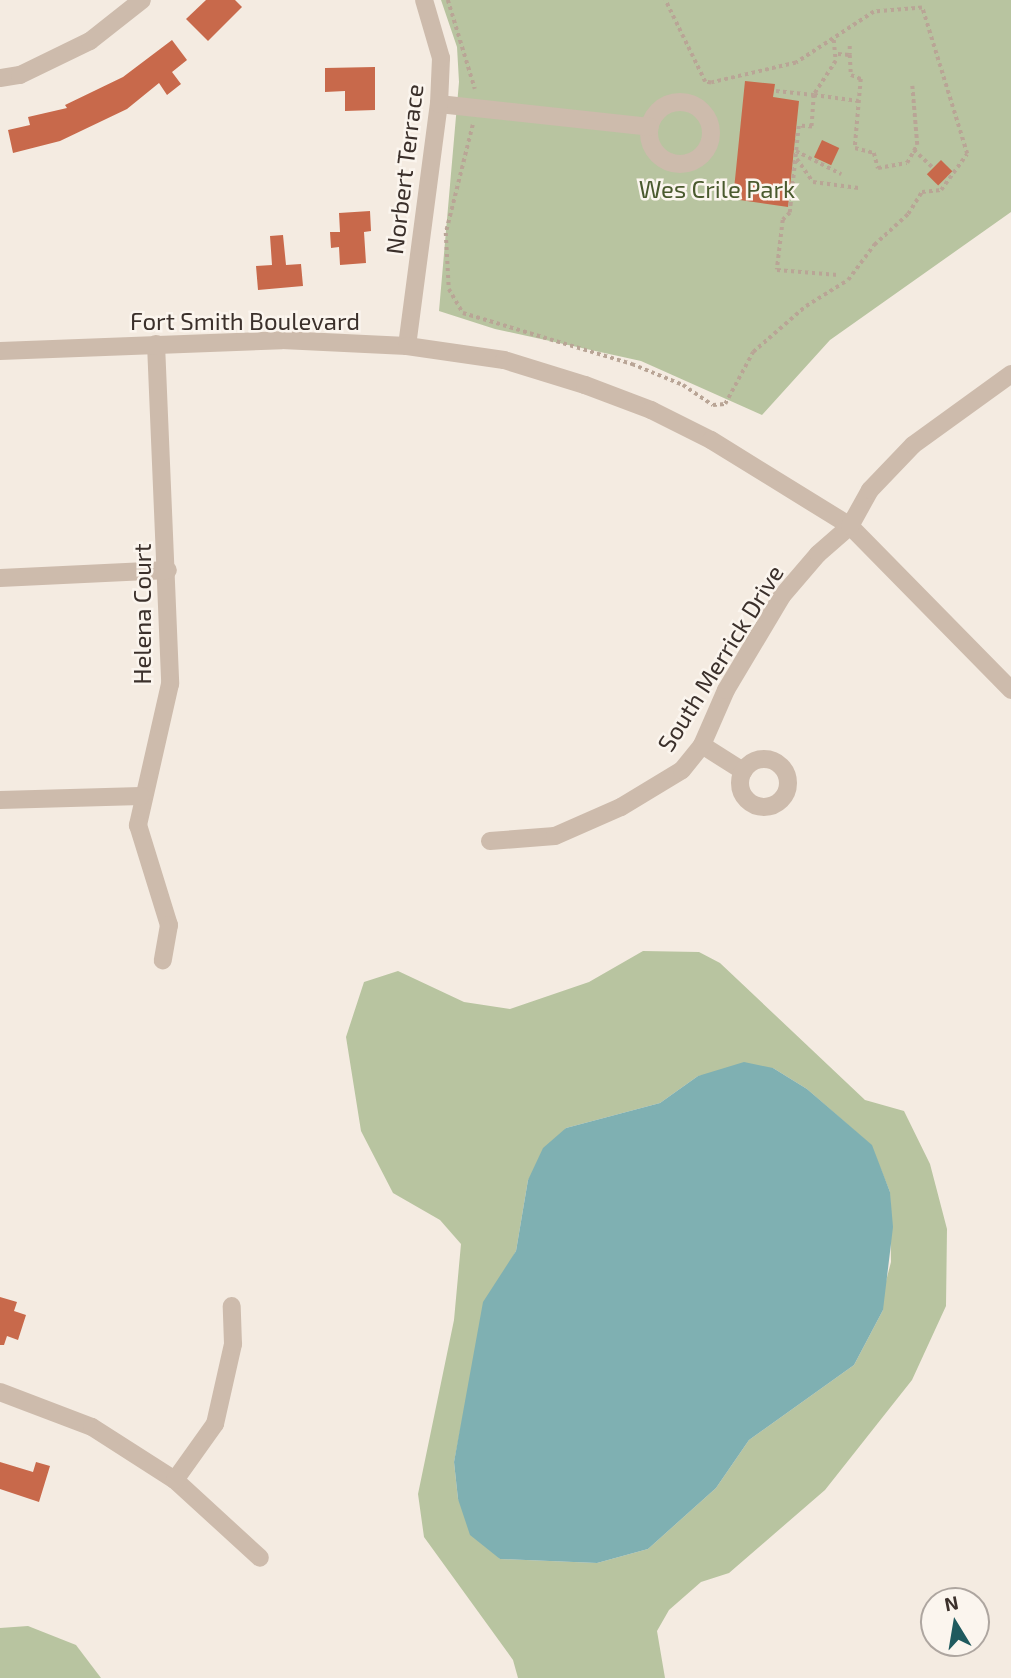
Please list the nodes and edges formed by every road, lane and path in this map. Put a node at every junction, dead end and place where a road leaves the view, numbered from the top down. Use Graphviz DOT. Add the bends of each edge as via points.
graph roads {
  1 [pos="142,0"];
  2 [pos="424,0"];
  3 [pos="448,0"];
  4 [pos="665,0"];
  5 [pos="834,40"];
  6 [pos="850,46"];
  7 [pos="838,54"];
  8 [pos="850,55"];
  9 [pos="0,78"];
  10 [pos="912,86"];
  11 [pos="775,91"];
  12 [pos="814,95"];
  13 [pos="476,98"];
  14 [pos="859,101"];
  15 [pos="439,104"];
  16 [pos="473,124"];
  17 [pos="649,127"];
  18 [pos="914,150"];
  19 [pos="796,151"];
  20 [pos="795,157"];
  21 [pos="932,167"];
  22 [pos="841,174"];
  23 [pos="859,188"];
  24 [pos="838,275"];
  25 [pos="156,345"];
  26 [pos="407,346"];
  27 [pos="0,351"];
  28 [pos="1011,374"];
  29 [pos="850,526"];
  30 [pos="168,570"];
  31 [pos="0,578"];
  32 [pos="1011,690"];
  33 [pos="702,745"];
  34 [pos="743,771"];
  35 [pos="141,796"];
  36 [pos="0,800"];
  37 [pos="490,841"];
  38 [pos="163,960"];
  39 [pos="232,1306"];
  40 [pos="0,1392"];
  41 [pos="175,1480"];
  42 [pos="260,1558"];
  1 -- 9 [label="street" via="90,41 20,75"];
  2 -- 15 [label="street, Norbert Terrace" via="441,58"];
  3 -- 13 [label="path" via="471,66"];
  4 -- 5 [label="path" via="705,82 783,69"];
  5 -- 7 [label="path"];
  5 -- 16 [label="path" via="874,12 922,8 967,154 942,190 922,192 848,280 806,306 753,352 725,404 713,405 683,385 632,364 463,313 449,289 446,233"];
  6 -- 8 [label="path"];
  7 -- 8 [label="path"];
  7 -- 12 [label="path"];
  8 -- 14 [label="path" via="851,75 861,79"];
  10 -- 18 [label="path" via="912,116 919,136"];
  11 -- 12 [label="path"];
  12 -- 14 [label="path"];
  12 -- 19 [label="path" via="812,127 799,126"];
  14 -- 18 [label="path" via="855,148 874,153 878,168 907,163"];
  15 -- 17 [label="street"];
  15 -- 26 [label="street, Norbert Terrace"];
  18 -- 21 [label="path"];
  19 -- 20 [label="path"];
  19 -- 22 [label="path"];
  20 -- 23 [label="path" via="813,182"];
  20 -- 24 [label="path" via="790,213 783,220 777,270"];
  25 -- 26 [label="street, Fort Smith Boulevard" via="282,340"];
  25 -- 27 [label="street, Fort Smith Boulevard"];
  25 -- 30 [label="street, Helena Court"];
  26 -- 29 [label="street, Fort Smith Boulevard" via="503,360 652,410 771,474"];
  28 -- 29 [label="street, South Merrick Drive" via="913,445 870,490"];
  29 -- 32 [label="street, Fort Smith Boulevard"];
  29 -- 33 [label="street, South Merrick Drive" via="782,596 726,690"];
  30 -- 31 [label="street"];
  30 -- 35 [label="street, Helena Court" via="170,684"];
  33 -- 34 [label="street"];
  33 -- 37 [label="street, South Merrick Drive" via="682,770 621,807 555,836"];
  35 -- 36 [label="street"];
  35 -- 38 [label="street, Helena Court" via="138,825 169,925"];
  39 -- 41 [label="street" via="233,1344 215,1424"];
  40 -- 41 [label="street" via="92,1427"];
  41 -- 42 [label="street"];
}
